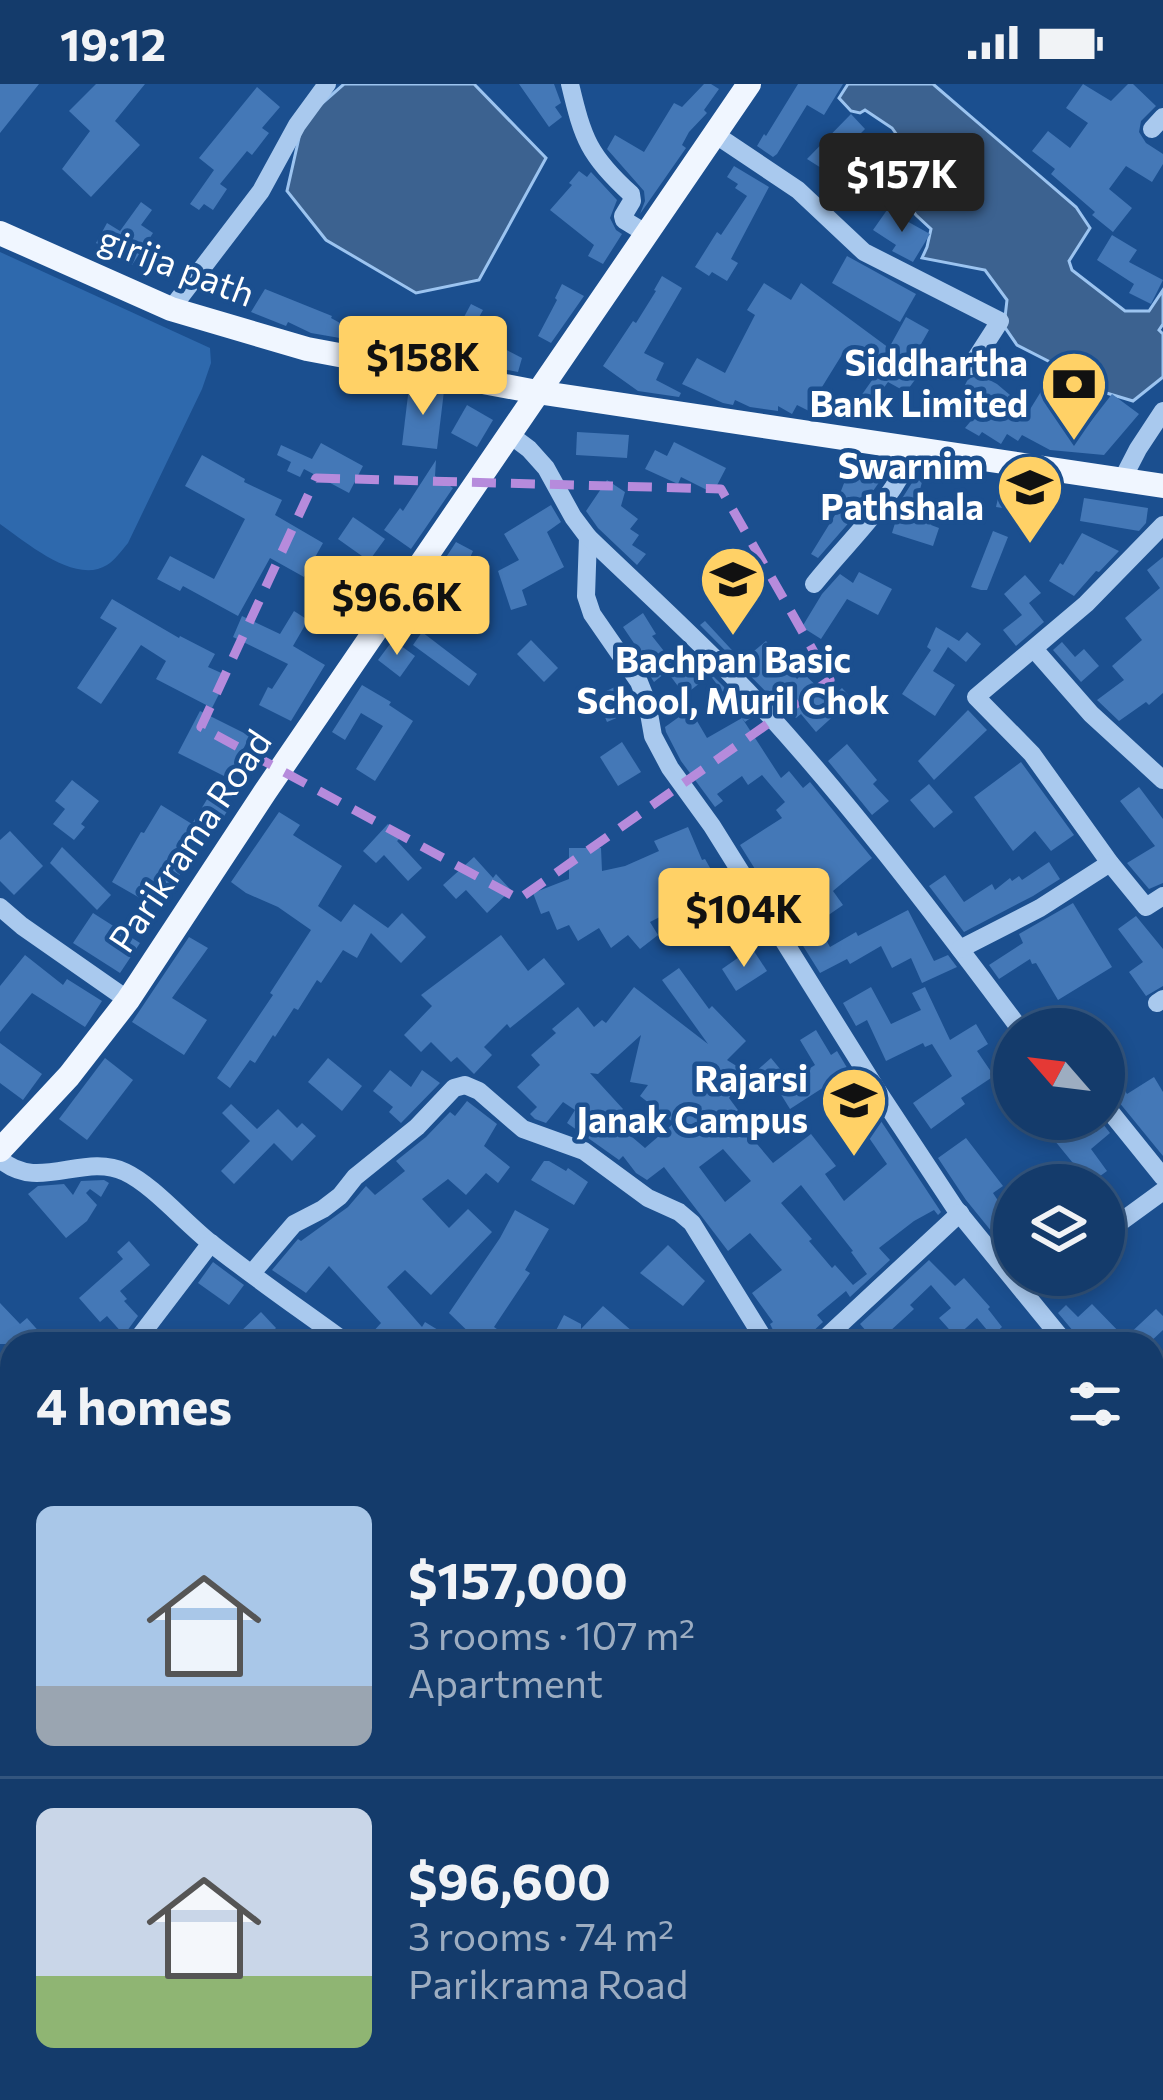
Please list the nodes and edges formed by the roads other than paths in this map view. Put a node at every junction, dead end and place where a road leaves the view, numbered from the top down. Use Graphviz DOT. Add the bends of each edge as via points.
graph roads {
  1 [pos="327,84"];
  2 [pos="570,84"];
  3 [pos="748,84"];
  4 [pos="716,135"];
  5 [pos="0,233"];
  6 [pos="647,234"];
  7 [pos="171,310"];
  8 [pos="970,366"];
  9 [pos="537,392"];
  10 [pos="1163,411"];
  11 [pos="509,434"];
  12 [pos="914,448"];
  13 [pos="1122,480"];
  14 [pos="1163,486"];
  15 [pos="1163,525"];
  16 [pos="587,537"];
  17 [pos="814,584"];
  18 [pos="1034,649"];
  19 [pos="1163,779"];
  20 [pos="1110,863"];
  21 [pos="1163,896"];
  22 [pos="0,907"];
  23 [pos="960,949"];
  24 [pos="128,1000"];
  25 [pos="1004,1008"];
  26 [pos="1125,1130"];
  27 [pos="0,1154"];
  28 [pos="1163,1177"];
  29 [pos="1163,1191"];
  30 [pos="959,1213"];
  31 [pos="1125,1219"];
  32 [pos="211,1244"];
  33 [pos="993,1254"];
  34 [pos="252,1274"];
  35 [pos="1027,1296"];
  36 [pos="143,1332"];
  37 [pos="332,1332"];
  38 [pos="760,1332"];
  39 [pos="832,1332"];
  40 [pos="1056,1332"];
  1 -- 7 [label="street" via="261,191"];
  2 -- 6 [label="street" via="593,155 632,194 624,220"];
  3 -- 4 [label="main road, Parikrama Road"];
  4 -- 6 [label="main road, Parikrama Road"];
  4 -- 8 [label="street" via="798,190 865,252 1000,321"];
  5 -- 7 [label="main road, girija path"];
  6 -- 9 [label="main road, Parikrama Road"];
  7 -- 9 [label="main road, girija path" via="307,350"];
  9 -- 11 [label="main road, Parikrama Road"];
  9 -- 12 [label="main road, girija path"];
  10 -- 13 [label="street"];
  11 -- 16 [label="street" via="546,468"];
  11 -- 24 [label="main road, Parikrama Road"];
  12 -- 13 [label="main road, girija path"];
  12 -- 17 [label="street" via="879,511"];
  13 -- 14 [label="main road, girija path"];
  15 -- 18 [label="street"];
  16 -- 23 [label="street" via="749,694"];
  16 -- 30 [label="street" via="592,614 638,682 662,753"];
  18 -- 19 [label="street" via="1090,714"];
  18 -- 20 [label="street" via="976,697 1033,754"];
  20 -- 21 [label="street" via="1146,907"];
  20 -- 23 [label="street"];
  22 -- 24 [label="street"];
  23 -- 25 [label="street"];
  24 -- 27 [label="main road, Parikrama Road"];
  26 -- 28 [label="street"];
  27 -- 32 [label="street" via="15,1170 36,1174 121,1170"];
  29 -- 31 [label="street"];
  30 -- 33 [label="street"];
  30 -- 39 [label="street"];
  32 -- 34 [label="street"];
  32 -- 36 [label="street"];
  34 -- 37 [label="street"];
  34 -- 38 [label="street" via="294,1224 340,1196 465,1084 523,1129 584,1151 679,1212"];
  35 -- 40 [label="street"];
}
